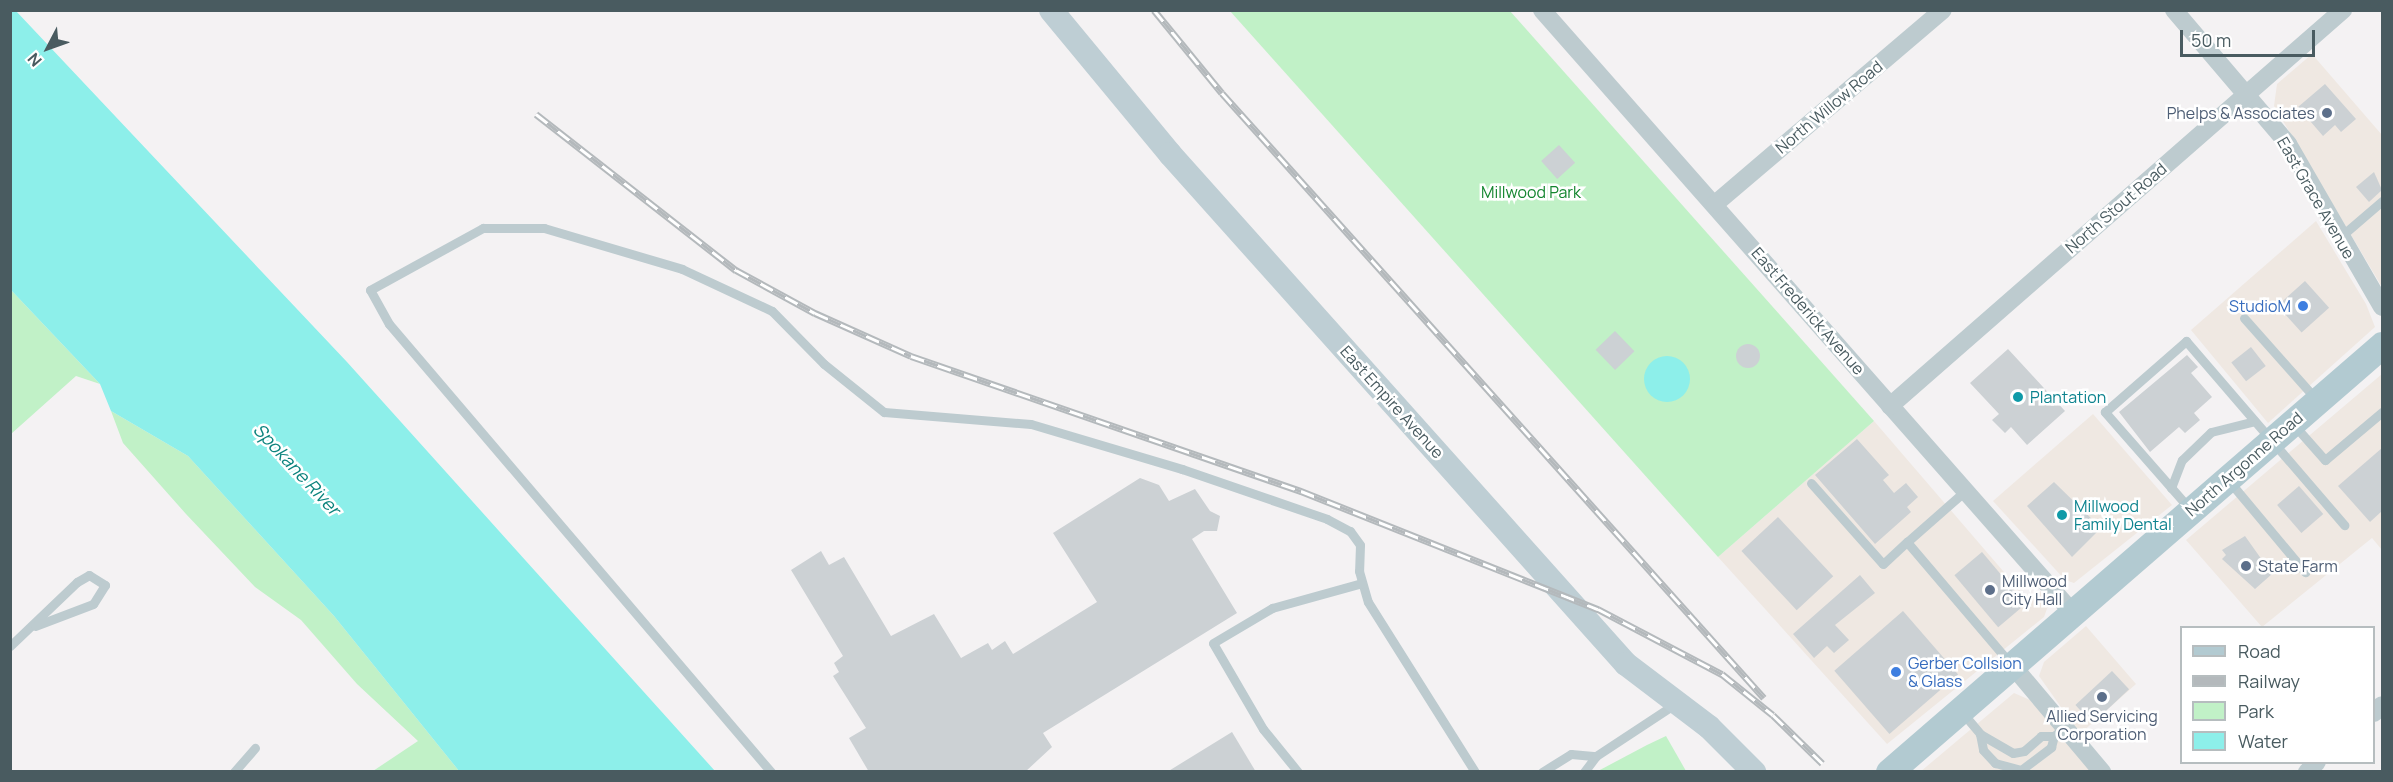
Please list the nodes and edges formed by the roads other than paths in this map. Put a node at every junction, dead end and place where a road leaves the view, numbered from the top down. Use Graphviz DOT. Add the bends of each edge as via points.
graph roads {
  1 [pos="1052,10"];
  2 [pos="1542,10"];
  3 [pos="1943,10"];
  4 [pos="2174,10"];
  5 [pos="2343,10"];
  6 [pos="2248,94"];
  7 [pos="2382,201"];
  8 [pos="1715,204"];
  9 [pos="2339,238"];
  10 [pos="2382,307"];
  11 [pos="2244,318"];
  12 [pos="2382,345"];
  13 [pos="2318,401"];
  14 [pos="1890,406"];
  15 [pos="2382,412"];
  16 [pos="2292,423"];
  17 [pos="2263,431"];
  18 [pos="2227,479"];
  19 [pos="1811,483"];
  20 [pos="2172,488"];
  21 [pos="1965,491"];
  22 [pos="2191,510"];
  23 [pos="2344,525"];
  24 [pos="1907,542"];
  25 [pos="2305,572"];
  26 [pos="1362,583"];
  27 [pos="2072,612"];
  28 [pos="35,626"];
  29 [pos="10,646"];
  30 [pos="2012,665"];
  31 [pos="1677,703"];
  32 [pos="1960,710"];
  33 [pos="2059,732"];
  34 [pos="1980,734"];
  35 [pos="255,748"];
  36 [pos="1596,756"];
  37 [pos="234,771"];
  38 [pos="771,771"];
  39 [pos="1298,771"];
  40 [pos="1475,771"];
  41 [pos="1542,771"];
  42 [pos="1584,771"];
  43 [pos="1754,771"];
  44 [pos="1889,771"];
  45 [pos="2102,771"];
  1 -- 31 [label="street, East Empire Avenue" via="1139,120 1598,633 1636,673"];
  2 -- 8 [label="street, East Frederick Avenue"];
  3 -- 8 [label="street, North Willow Road"];
  4 -- 6 [label="street, East Grace Avenue"];
  5 -- 6 [label="street, North Stout Road"];
  6 -- 9 [label="street, East Grace Avenue" via="2288,144"];
  6 -- 14 [label="street, North Stout Road"];
  7 -- 9 [label="lane"];
  8 -- 14 [label="street, East Frederick Avenue"];
  9 -- 10 [label="street, East Grace Avenue"];
  11 -- 13 [label="lane"];
  12 -- 13 [label="main road, North Argonne Road"];
  13 -- 16 [label="main road, North Argonne Road"];
  14 -- 21 [label="street, East Frederick Avenue"];
  15 -- 16 [label="lane" via="2325,460"];
  16 -- 17 [label="main road, North Argonne Road"];
  17 -- 18 [label="main road, North Argonne Road"];
  17 -- 20 [label="lane" via="2211,432 2182,460"];
  17 -- 20 [label="lane" via="2186,341 2105,412"];
  17 -- 23 [label="lane"];
  18 -- 22 [label="main road, North Argonne Road"];
  18 -- 25 [label="lane"];
  19 -- 24 [label="lane" via="1883,564"];
  20 -- 22 [label="lane"];
  21 -- 24 [label="lane"];
  21 -- 27 [label="street, East Frederick Avenue"];
  22 -- 27 [label="main road, North Argonne Road"];
  24 -- 30 [label="lane"];
  26 -- 38 [label="lane" via="1360,545 1350,531 1327,519 1182,469 1030,424 884,412 825,363 772,311 682,269 556,231 483,228 370,290 389,324"];
  26 -- 39 [label="lane" via="1272,608 1213,643 1263,729"];
  26 -- 40 [label="lane" via="1368,602"];
  27 -- 30 [label="main road, North Argonne Road"];
  28 -- 28 [label="lane" via="77,582 89,575 105,585 93,604"];
  28 -- 29 [label="lane"];
  30 -- 32 [label="main road, North Argonne Road"];
  30 -- 33 [label="street"];
  31 -- 36 [label="lane"];
  31 -- 43 [label="street, East Empire Avenue"];
  32 -- 34 [label="lane"];
  32 -- 44 [label="main road, North Argonne Road"];
  33 -- 34 [label="lane" via="2041,736 2024,751 2013,753"];
  33 -- 34 [label="lane" via="2051,747 2021,770 2007,770 1983,750"];
  33 -- 45 [label="street"];
  35 -- 37 [label="lane"];
  36 -- 41 [label="lane" via="1571,754"];
  36 -- 42 [label="lane"];
}
